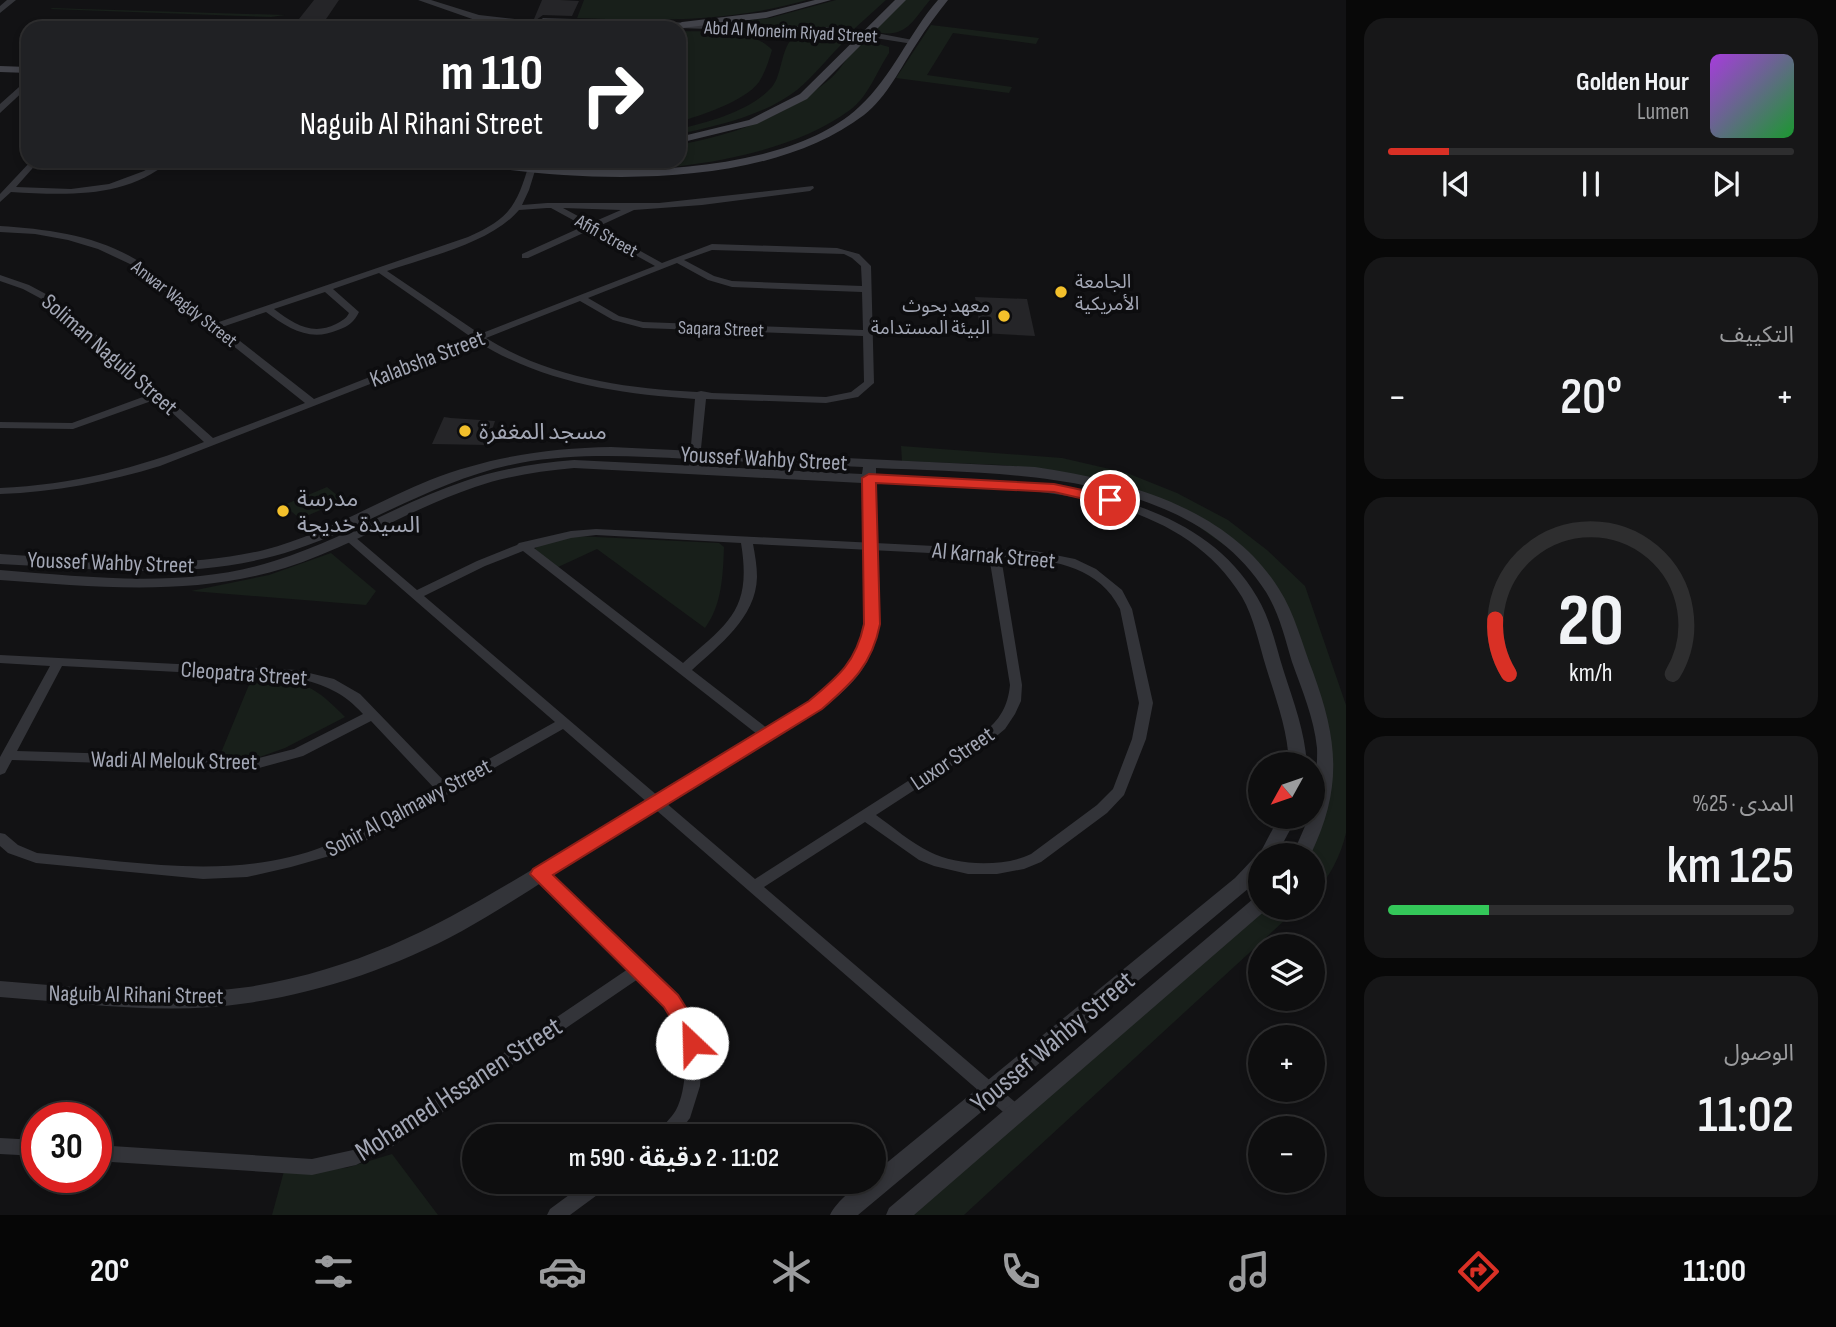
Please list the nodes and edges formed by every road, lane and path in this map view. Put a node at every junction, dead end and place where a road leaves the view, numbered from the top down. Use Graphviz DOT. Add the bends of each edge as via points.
graph roads {
  1 [pos="12,0"];
  2 [pos="826,0"];
  3 [pos="901,0"];
  4 [pos="943,0"];
  5 [pos="433,1"];
  6 [pos="0,10"];
  7 [pos="523,21"];
  8 [pos="686,26"];
  9 [pos="686,27"];
  10 [pos="864,35"];
  11 [pos="912,42"];
  12 [pos="0,63"];
  13 [pos="21,67"];
  14 [pos="21,68"];
  15 [pos="0,69"];
  16 [pos="21,75"];
  17 [pos="21,89"];
  18 [pos="0,96"];
  19 [pos="0,110"];
  20 [pos="686,137"];
  21 [pos="28,168"];
  22 [pos="154,168"];
  23 [pos="532,168"];
  24 [pos="549,168"];
  25 [pos="810,188"];
  26 [pos="9,189"];
  27 [pos="524,194"];
  28 [pos="0,199"];
  29 [pos="552,205"];
  30 [pos="636,207"];
  31 [pos="518,208"];
  32 [pos="591,227"];
  33 [pos="0,229"];
  34 [pos="525,257"];
  35 [pos="677,260"];
  36 [pos="662,266"];
  37 [pos="380,270"];
  38 [pos="0,278"];
  39 [pos="326,288"];
  40 [pos="867,289"];
  41 [pos="581,298"];
  42 [pos="267,308"];
  43 [pos="215,326"];
  44 [pos="868,333"];
  45 [pos="481,337"];
  46 [pos="701,394"];
  47 [pos="158,396"];
  48 [pos="312,403"];
  49 [pos="0,425"];
  50 [pos="212,443"];
  51 [pos="695,462"];
  52 [pos="869,471"];
  53 [pos="0,491"];
  54 [pos="337,527"];
  55 [pos="349,538"];
  56 [pos="746,539"];
  57 [pos="523,545"];
  58 [pos="870,546"];
  59 [pos="994,552"];
  60 [pos="0,559"];
  61 [pos="0,576"];
  62 [pos="416,596"];
  63 [pos="0,659"];
  64 [pos="58,662"];
  65 [pos="684,670"];
  66 [pos="372,715"];
  67 [pos="564,723"];
  68 [pos="767,735"];
  69 [pos="1296,752"];
  70 [pos="8,755"];
  71 [pos="0,770"];
  72 [pos="444,790"];
  73 [pos="656,803"];
  74 [pos="866,815"];
  75 [pos="0,838"];
  76 [pos="1308,843"];
  77 [pos="540,874"];
  78 [pos="1248,877"];
  79 [pos="753,887"];
  80 [pos="1248,914"];
  81 [pos="639,970"];
  82 [pos="0,989"];
  83 [pos="990,1091"];
  84 [pos="1016,1113"];
  85 [pos="675,1124"];
  86 [pos="0,1146"];
  87 [pos="21,1147"];
  88 [pos="112,1154"];
  89 [pos="584,1194"];
  90 [pos="556,1215"];
  91 [pos="841,1215"];
  92 [pos="897,1215"];
  1 -- 6 [label="street"];
  2 -- 8 [label="main road" via="766,15"];
  3 -- 10 [label="main road"];
  4 -- 11 [label="main road"];
  5 -- 7 [label="street, Abd Al Moneim Riyad Street" via="478,18"];
  9 -- 10 [label="street, Abd Al Moneim Riyad Street"];
  10 -- 11 [label="street, Abd Al Moneim Riyad Street"];
  10 -- 20 [label="main road" via="818,85 792,103 740,125"];
  11 -- 24 [label="main road" via="859,114 784,150 661,172 598,174"];
  12 -- 13 [label="main road"];
  14 -- 15 [label="main road"];
  16 -- 18 [label="street"];
  17 -- 19 [label="street"];
  21 -- 26 [label="street"];
  22 -- 26 [label="street" via="102,189 68,193"];
  23 -- 27 [label="street"];
  25 -- 30 [label="street"];
  26 -- 28 [label="street"];
  27 -- 29 [label="street"];
  27 -- 31 [label="street"];
  29 -- 30 [label="street"];
  29 -- 31 [label="street"];
  29 -- 32 [label="street, Afifi Street"];
  30 -- 32 [label="street"];
  31 -- 37 [label="street" via="481,235"];
  32 -- 34 [label="street"];
  32 -- 36 [label="street, Afifi Street"];
  33 -- 43 [label="street, Anwar Wagdy Street" via="56,235 113,252 143,268"];
  35 -- 36 [label="street, Kalabsha Street"];
  35 -- 40 [label="street" via="732,284"];
  35 -- 40 [label="street, Kalabsha Street" via="720,247 832,250 855,255 866,266"];
  36 -- 41 [label="street, Kalabsha Street"];
  37 -- 39 [label="street"];
  37 -- 45 [label="street"];
  38 -- 47 [label="street, Soliman Naguib Street" via="54,302"];
  39 -- 42 [label="street"];
  39 -- 42 [label="street" via="354,312 350,320 304,333"];
  40 -- 44 [label="street"];
  41 -- 44 [label="street, Saqara Street" via="608,315 643,325"];
  41 -- 45 [label="street, Kalabsha Street"];
  42 -- 43 [label="street"];
  43 -- 48 [label="street, Anwar Wagdy Street"];
  44 -- 46 [label="street" via="869,383 854,395 826,400"];
  45 -- 46 [label="street" via="514,358 564,377 639,390"];
  45 -- 48 [label="street, Kalabsha Street"];
  46 -- 51 [label="street"];
  47 -- 49 [label="street" via="73,426"];
  47 -- 50 [label="street, Soliman Naguib Street"];
  48 -- 50 [label="street, Kalabsha Street"];
  50 -- 53 [label="street, Kalabsha Street" via="104,478"];
  51 -- 52 [label="street, Youssef Wahby Street"];
  51 -- 54 [label="street, Youssef Wahby Street" via="593,451 517,459 454,476"];
  51 -- 55 [label="street, Youssef Wahby Street" via="594,463 514,472 439,495"];
  52 -- 58 [label="street, Naguib Al Rihani Street"];
  52 -- 69 [label="street, Youssef Wahby Street" via="1073,491 1136,510 1192,539 1230,570 1255,607 1292,722"];
  52 -- 76 [label="street, Youssef Wahby Street" via="1035,471 1095,481 1179,512 1244,557 1273,591 1325,732 1326,787"];
  54 -- 55 [label="street"];
  54 -- 60 [label="street, Youssef Wahby Street" via="270,553 205,565 152,567"];
  55 -- 61 [label="street, Youssef Wahby Street" via="278,565 193,582 136,584"];
  55 -- 62 [label="street"];
  56 -- 57 [label="street, Al Karnak Street" via="596,532"];
  56 -- 58 [label="street, Al Karnak Street"];
  56 -- 65 [label="street" via="751,578 742,611"];
  57 -- 62 [label="street, Al Karnak Street"];
  57 -- 65 [label="street"];
  58 -- 59 [label="street, Al Karnak Street"];
  58 -- 68 [label="street, Naguib Al Rihani Street" via="872,624 857,665 828,696"];
  59 -- 74 [label="street, Luxor Street" via="1016,685 1009,714 988,736"];
  59 -- 74 [label="street, Al Karnak Street" via="1070,562 1102,578 1123,601 1146,702 1139,739 1119,791 1036,858 997,868 968,868 924,856"];
  62 -- 67 [label="street"];
  63 -- 64 [label="street, Cleopatra Street"];
  64 -- 66 [label="street, Cleopatra Street" via="309,676 347,691"];
  64 -- 70 [label="street"];
  65 -- 68 [label="street"];
  66 -- 70 [label="street, Wadi Al Melouk Street" via="298,753 259,763"];
  66 -- 72 [label="street, Cleopatra Street"];
  67 -- 72 [label="street, Sohir Al Qalmawy Street"];
  67 -- 73 [label="street"];
  68 -- 73 [label="street, Naguib Al Rihani Street"];
  70 -- 71 [label="street"];
  72 -- 75 [label="street, Sohir Al Qalmawy Street" via="328,851 247,871 203,873 36,858"];
  73 -- 77 [label="street, Naguib Al Rihani Street"];
  73 -- 79 [label="street"];
  74 -- 79 [label="street, Luxor Street"];
  77 -- 81 [label="street"];
  77 -- 82 [label="street, Naguib Al Rihani Street" via="424,942 362,968 295,987 172,1000"];
  78 -- 83 [label="street, Youssef Wahby Street"];
  79 -- 83 [label="street"];
  80 -- 84 [label="street, Youssef Wahby Street"];
  81 -- 85 [label="street" via="671,1001 692,1043 692,1086 684,1113"];
  81 -- 88 [label="street, Mohamed Hssanen Street" via="384,1143 342,1162 298,1167"];
  83 -- 84 [label="street"];
  83 -- 91 [label="street, Youssef Wahby Street"];
  84 -- 92 [label="street, Youssef Wahby Street"];
  86 -- 87 [label="street"];
  89 -- 90 [label="street"];
}
